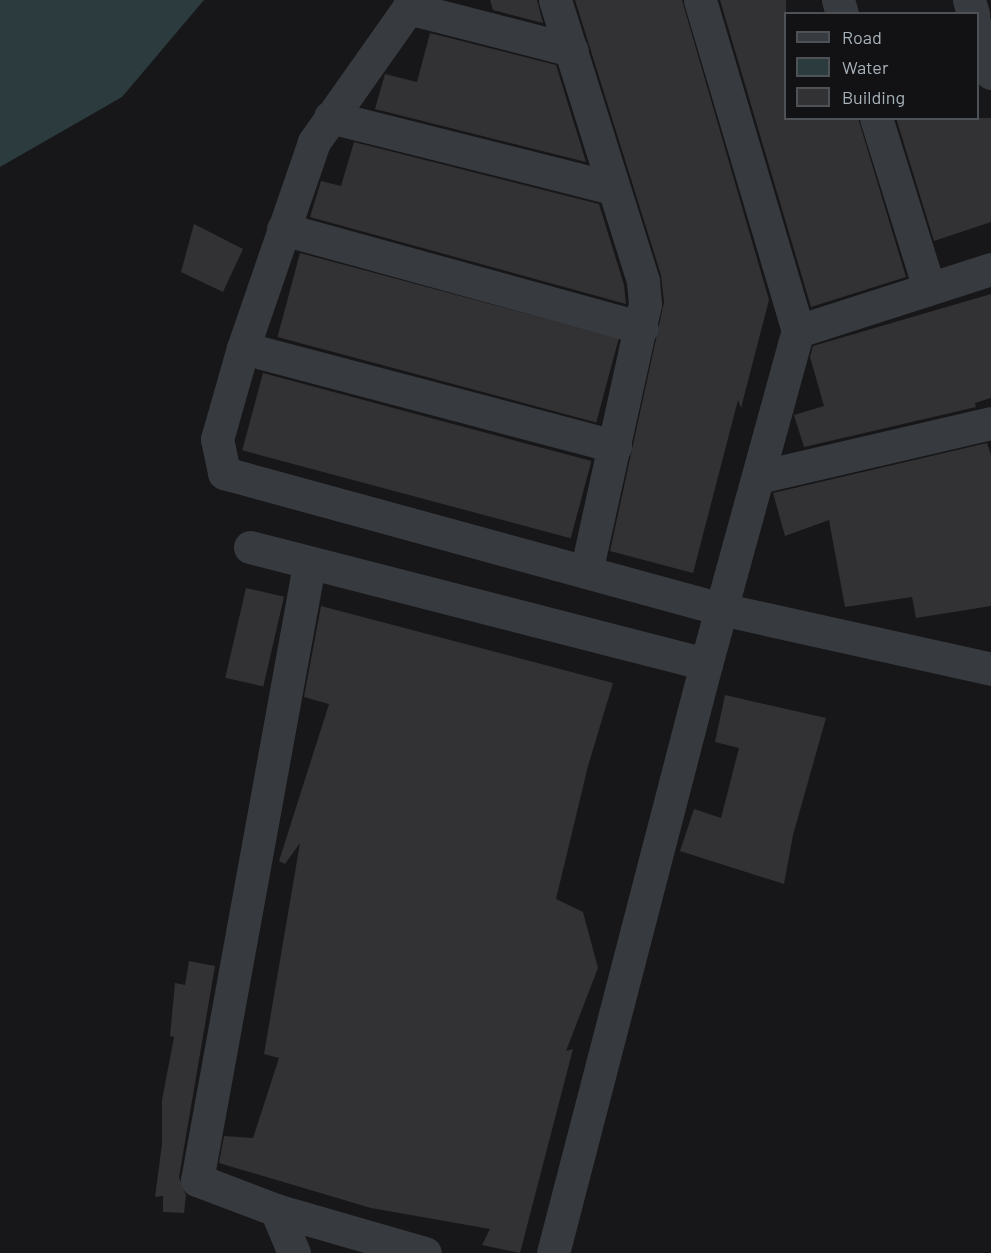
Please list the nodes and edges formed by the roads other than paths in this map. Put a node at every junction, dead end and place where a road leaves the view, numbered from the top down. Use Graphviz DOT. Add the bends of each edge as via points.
graph roads {
  1 [pos="555,0"];
  2 [pos="700,0"];
  3 [pos="411,4"];
  4 [pos="979,32"];
  5 [pos="572,50"];
  6 [pos="991,73"];
  7 [pos="330,117"];
  8 [pos="877,120"];
  9 [pos="612,188"];
  10 [pos="283,229"];
  11 [pos="991,269"];
  12 [pos="929,288"];
  13 [pos="642,328"];
  14 [pos="798,331"];
  15 [pos="243,348"];
  16 [pos="991,423"];
  17 [pos="615,446"];
  18 [pos="759,477"];
  19 [pos="250,547"];
  20 [pos="309,565"];
  21 [pos="586,572"];
  22 [pos="721,609"];
  23 [pos="706,664"];
  24 [pos="991,669"];
  25 [pos="276,1210"];
  26 [pos="294,1253"];
  27 [pos="425,1253"];
  28 [pos="553,1253"];
  1 -- 5 [label="street"];
  2 -- 14 [label="street"];
  3 -- 5 [label="street"];
  3 -- 7 [label="street"];
  4 -- 6 [label="street"];
  5 -- 9 [label="street"];
  7 -- 9 [label="street"];
  7 -- 10 [label="street" via="314,142"];
  8 -- 12 [label="street"];
  9 -- 13 [label="street" via="643,280"];
  10 -- 13 [label="street"];
  10 -- 15 [label="street"];
  11 -- 12 [label="street"];
  12 -- 14 [label="street"];
  13 -- 17 [label="street"];
  14 -- 18 [label="street"];
  15 -- 17 [label="street"];
  15 -- 21 [label="street" via="217,439 224,473"];
  16 -- 18 [label="street"];
  17 -- 21 [label="street"];
  18 -- 22 [label="street"];
  19 -- 20 [label="street"];
  20 -- 23 [label="street"];
  20 -- 25 [label="street" via="197,1180"];
  21 -- 22 [label="street"];
  22 -- 23 [label="street"];
  22 -- 24 [label="street"];
  23 -- 28 [label="street"];
  25 -- 26 [label="street"];
  25 -- 27 [label="street"];
}
